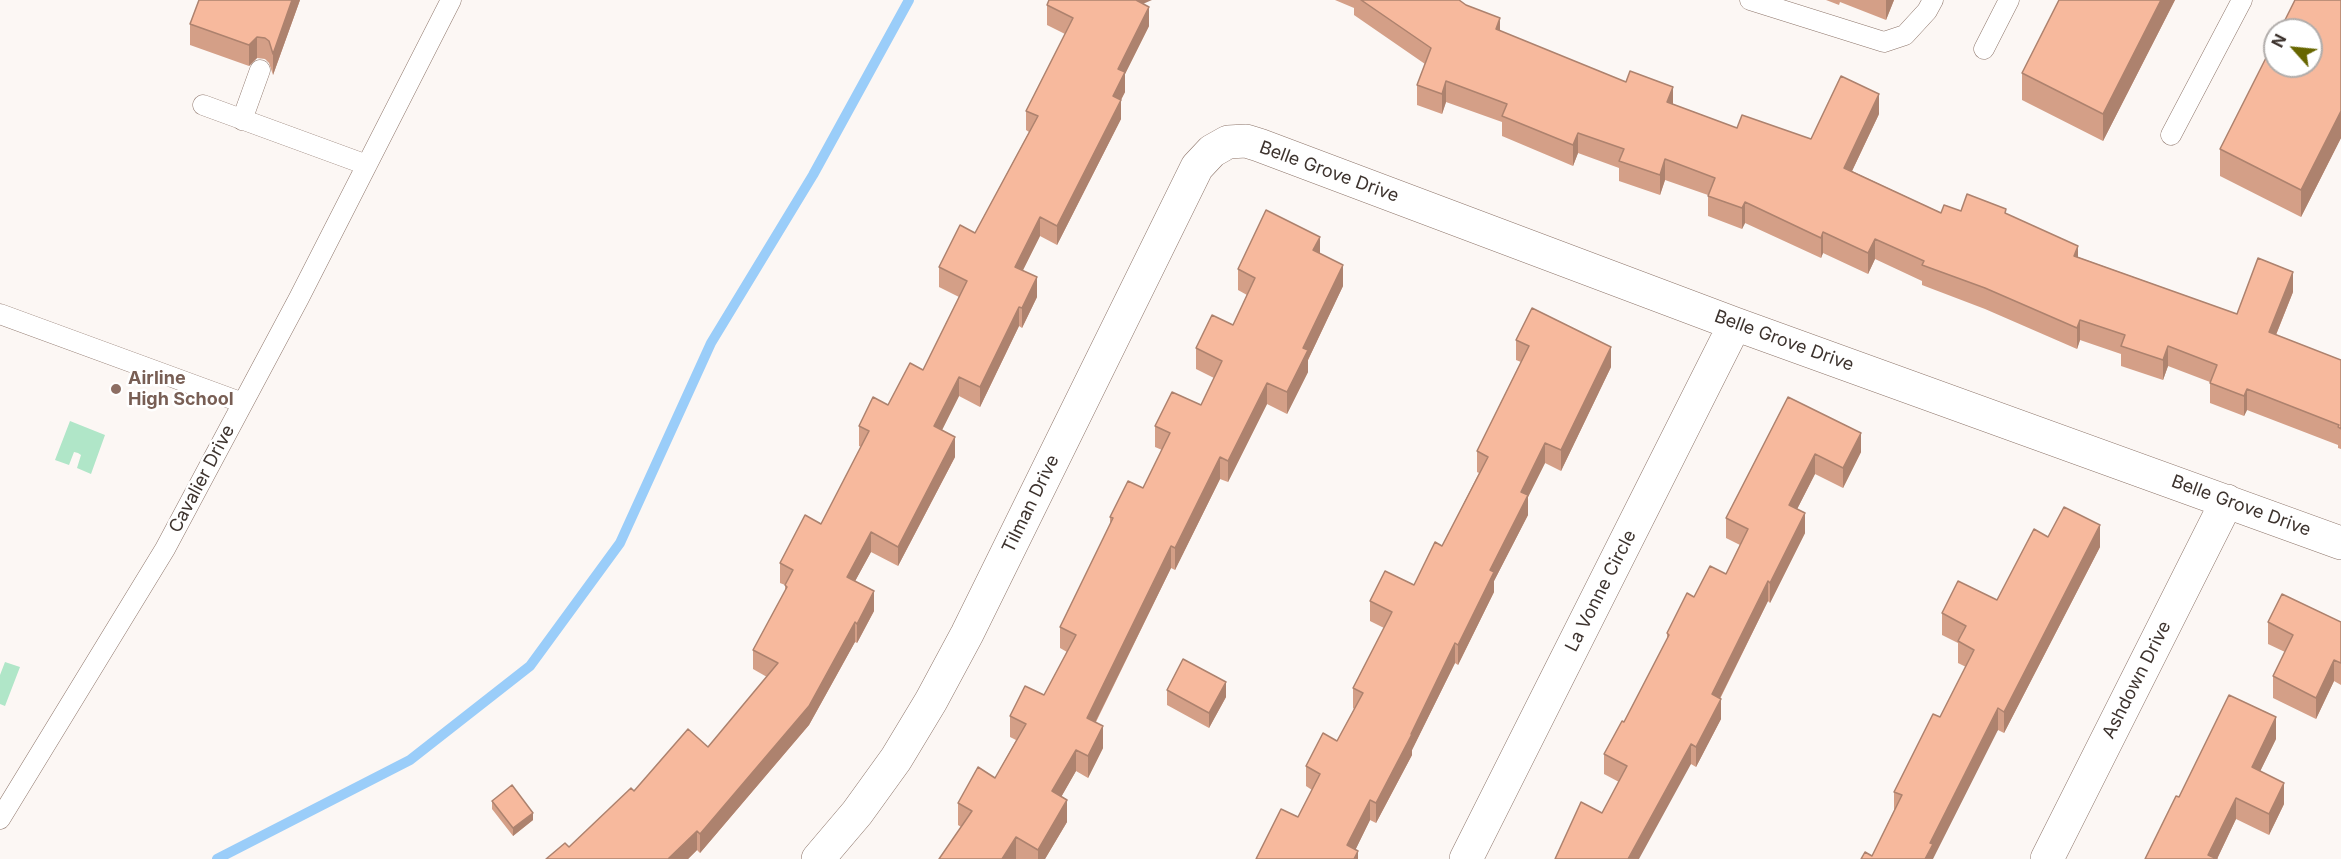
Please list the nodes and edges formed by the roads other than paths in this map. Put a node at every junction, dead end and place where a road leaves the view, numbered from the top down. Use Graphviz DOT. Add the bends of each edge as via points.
graph roads {
  1 [pos="451,0"];
  2 [pos="1750,0"];
  3 [pos="1932,0"];
  4 [pos="2010,0"];
  5 [pos="2242,0"];
  6 [pos="1984,49"];
  7 [pos="260,70"];
  8 [pos="203,105"];
  9 [pos="242,120"];
  10 [pos="2171,135"];
  11 [pos="1228,142"];
  12 [pos="367,165"];
  13 [pos="0,314"];
  14 [pos="1735,324"];
  15 [pos="243,403"];
  16 [pos="2227,501"];
  17 [pos="2341,543"];
  18 [pos="0,819"];
  19 [pos="818,859"];
  20 [pos="1466,859"];
  21 [pos="2047,859"];
  1 -- 12 [label="lane, Cavalier Drive"];
  2 -- 3 [label="lane" via="1884,42 1905,34"];
  4 -- 6 [label="lane"];
  5 -- 10 [label="lane"];
  7 -- 9 [label="lane"];
  8 -- 9 [label="lane"];
  9 -- 12 [label="lane"];
  11 -- 14 [label="street, Belle Grove Drive" via="1259,145"];
  11 -- 19 [label="street, Tilman Drive" via="1212,151 1197,167 931,701 896,759"];
  12 -- 15 [label="lane, Cavalier Drive"];
  13 -- 15 [label="lane"];
  14 -- 16 [label="street, Belle Grove Drive"];
  14 -- 20 [label="street, La Vonne Circle"];
  15 -- 18 [label="lane, Cavalier Drive" via="165,549"];
  16 -- 17 [label="street, Belle Grove Drive"];
  16 -- 21 [label="street, Ashdown Drive"];
}
